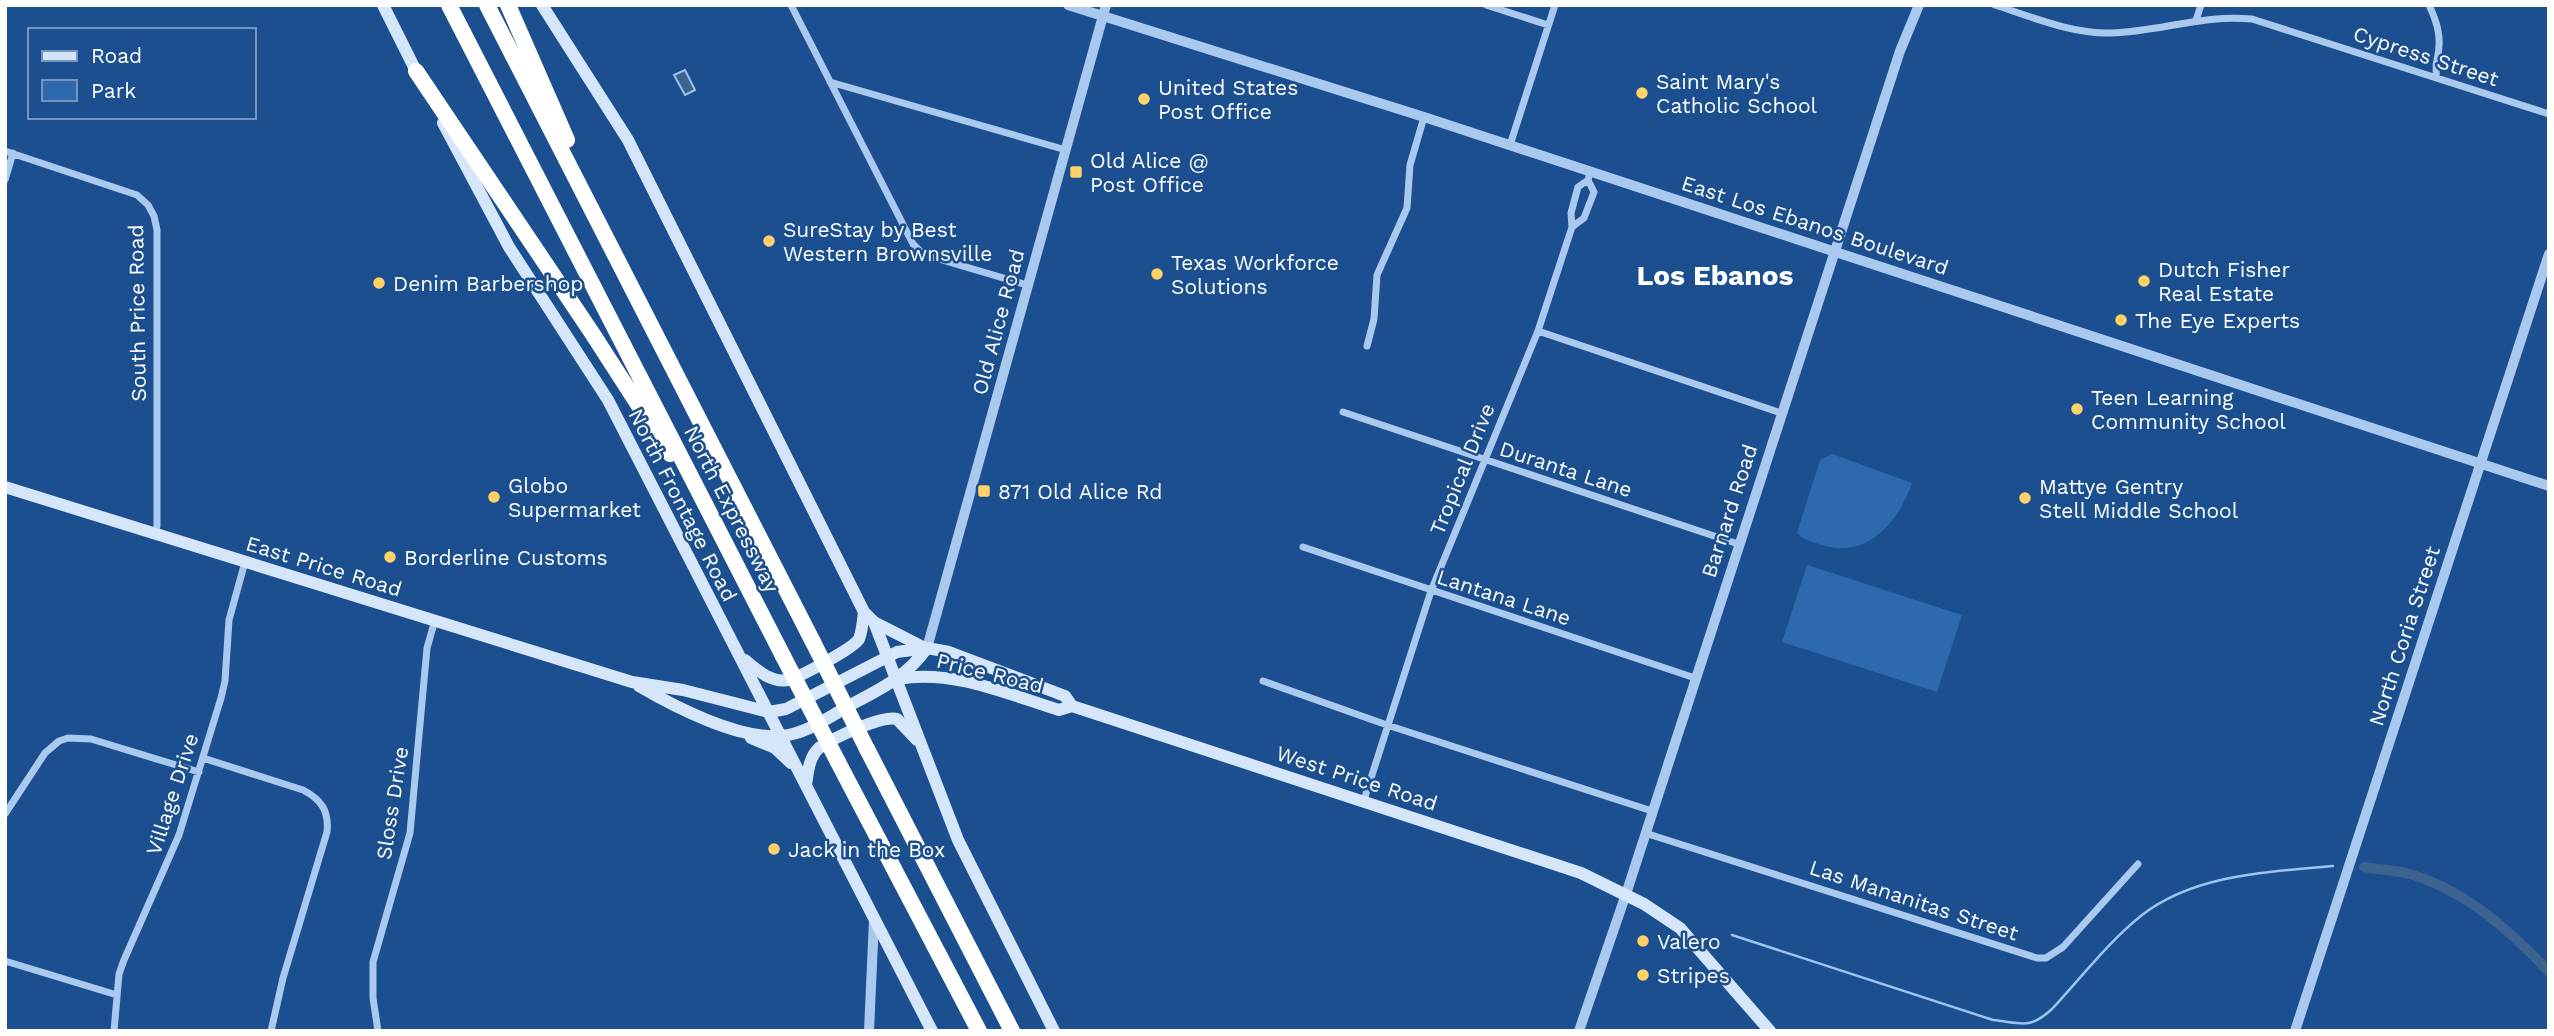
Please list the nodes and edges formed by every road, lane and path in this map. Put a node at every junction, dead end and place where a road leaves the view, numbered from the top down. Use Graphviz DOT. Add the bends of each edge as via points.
graph roads {
  1 [pos="383,5"];
  2 [pos="449,5"];
  3 [pos="487,5"];
  4 [pos="508,5"];
  5 [pos="542,5"];
  6 [pos="791,5"];
  7 [pos="1068,5"];
  8 [pos="1486,5"];
  9 [pos="1555,5"];
  10 [pos="1919,5"];
  11 [pos="1995,5"];
  12 [pos="2201,5"];
  13 [pos="2429,5"];
  14 [pos="1104,10"];
  15 [pos="2196,20"];
  16 [pos="1548,25"];
  17 [pos="416,71"];
  18 [pos="2436,77"];
  19 [pos="830,82"];
  20 [pos="2549,114"];
  21 [pos="1424,117"];
  22 [pos="1510,145"];
  23 [pos="1066,150"];
  24 [pos="9,152"];
  25 [pos="1589,176"];
  26 [pos="5,180"];
  27 [pos="1572,227"];
  28 [pos="1835,251"];
  29 [pos="2549,254"];
  30 [pos="622,271"];
  31 [pos="1027,285"];
  32 [pos="1538,331"];
  33 [pos="1367,346"];
  34 [pos="1343,412"];
  35 [pos="1781,413"];
  36 [pos="1485,460"];
  37 [pos="2481,465"];
  38 [pos="2549,486"];
  39 [pos="5,487"];
  40 [pos="155,533"];
  41 [pos="721,534"];
  42 [pos="1738,544"];
  43 [pos="1303,547"];
  44 [pos="245,562"];
  45 [pos="1431,591"];
  46 [pos="864,612"];
  47 [pos="435,620"];
  48 [pos="874,622"];
  49 [pos="927,648"];
  50 [pos="737,652"];
  51 [pos="888,656"];
  52 [pos="1695,678"];
  53 [pos="898,680"];
  54 [pos="1263,681"];
  55 [pos="632,682"];
  56 [pos="1072,706"];
  57 [pos="769,712"];
  58 [pos="721,725"];
  59 [pos="1387,725"];
  60 [pos="781,737"];
  61 [pos="924,749"];
  62 [pos="203,758"];
  63 [pos="796,767"];
  64 [pos="199,772"];
  65 [pos="806,785"];
  66 [pos="1364,800"];
  67 [pos="1652,811"];
  68 [pos="5,814"];
  69 [pos="1645,833"];
  70 [pos="2138,864"];
  71 [pos="1626,894"];
  72 [pos="874,918"];
  73 [pos="5,961"];
  74 [pos="117,995"];
  75 [pos="114,1031"];
  76 [pos="271,1031"];
  77 [pos="378,1031"];
  78 [pos="869,1031"];
  79 [pos="932,1031"];
  80 [pos="979,1031"];
  81 [pos="1012,1031"];
  82 [pos="1054,1031"];
  83 [pos="1578,1031"];
  84 [pos="1770,1031"];
  85 [pos="2295,1031"];
  1 -- 17 [label="main road, North Frontage Road"];
  2 -- 41 [label="highway, North Expressway"];
  3 -- 30 [label="highway, North Expressway"];
  4 -- 30 [label="highway"];
  5 -- 46 [label="main road" via="628,140"];
  6 -- 19 [label="street"];
  7 -- 14 [label="street, East Los Ebanos Boulevard"];
  8 -- 16 [label="street"];
  9 -- 16 [label="street"];
  10 -- 28 [label="street, Barnard Road"];
  11 -- 15 [label="street, Cypress Street" via="2085,31 2122,33"];
  12 -- 15 [label="street"];
  13 -- 18 [label="street" via="2439,31"];
  14 -- 21 [label="street, East Los Ebanos Boulevard"];
  14 -- 23 [label="street, Old Alice Road"];
  15 -- 18 [label="street, Cypress Street" via="2236,18 2267,23"];
  16 -- 22 [label="street"];
  17 -- 41 [label="highway"];
  17 -- 50 [label="main road, North Frontage Road" via="509,247 608,400"];
  18 -- 20 [label="street, Cypress Street"];
  19 -- 23 [label="street"];
  19 -- 31 [label="street" via="921,252"];
  21 -- 22 [label="street, East Los Ebanos Boulevard"];
  21 -- 33 [label="street" via="1410,164 1407,208 1377,275"];
  22 -- 25 [label="street, East Los Ebanos Boulevard"];
  23 -- 31 [label="street, Old Alice Road"];
  24 -- 26 [label="street"];
  24 -- 40 [label="street, South Price Road" via="137,195 154,216"];
  25 -- 27 [label="street, Tropical Drive" via="1578,187 1570,213"];
  25 -- 27 [label="street, Tropical Drive" via="1594,192 1584,218"];
  25 -- 28 [label="street, East Los Ebanos Boulevard"];
  27 -- 32 [label="street, Tropical Drive"];
  28 -- 35 [label="street, Barnard Road"];
  28 -- 37 [label="street, East Los Ebanos Boulevard"];
  29 -- 37 [label="street, North Coria Street"];
  30 -- 81 [label="highway, North Expressway, bridge"];
  31 -- 49 [label="street, Old Alice Road"];
  32 -- 35 [label="street"];
  32 -- 36 [label="street, Tropical Drive"];
  34 -- 36 [label="street, Duranta Lane"];
  35 -- 42 [label="street, Barnard Road"];
  36 -- 42 [label="street, Duranta Lane"];
  36 -- 45 [label="street, Tropical Drive"];
  37 -- 38 [label="street, East Los Ebanos Boulevard"];
  37 -- 85 [label="street, North Coria Street"];
  39 -- 40 [label="main road, East Price Road"];
  40 -- 44 [label="main road, East Price Road"];
  41 -- 80 [label="highway, North Expressway, bridge"];
  42 -- 52 [label="street, Barnard Road"];
  43 -- 45 [label="street, Lantana Lane"];
  44 -- 47 [label="main road, East Price Road"];
  44 -- 62 [label="street, Village Drive" via="229,620 222,698"];
  45 -- 52 [label="street, Lantana Lane"];
  45 -- 59 [label="street, Tropical Drive"];
  46 -- 48 [label="main road"];
  46 -- 50 [label="main road" via="858,640 847,650 789,680 761,673"];
  47 -- 55 [label="main road, East Price Road"];
  47 -- 77 [label="street, Sloss Drive" via="427,648 410,833 373,962"];
  48 -- 49 [label="main road"];
  48 -- 51 [label="main road"];
  49 -- 51 [label="main road, West Price Road"];
  49 -- 53 [label="main road"];
  49 -- 56 [label="main road, West Price Road" via="1065,696"];
  50 -- 57 [label="main road, North Frontage Road"];
  51 -- 53 [label="main road"];
  51 -- 57 [label="main road" via="786,709"];
  52 -- 67 [label="street, Barnard Road"];
  53 -- 56 [label="main road, Price Road" via="942,676 1059,710"];
  53 -- 60 [label="main road, East Price Road" via="804,730"];
  53 -- 61 [label="main road"];
  54 -- 59 [label="street"];
  55 -- 57 [label="main road, East Price Road"];
  55 -- 58 [label="main road, East Price Road"];
  56 -- 66 [label="main road, West Price Road"];
  57 -- 60 [label="main road, North Frontage Road"];
  58 -- 60 [label="main road, East Price Road"];
  58 -- 63 [label="main road" via="775,748"];
  59 -- 66 [label="street, Tropical Drive"];
  59 -- 67 [label="street"];
  60 -- 63 [label="main road, North Frontage Road"];
  61 -- 65 [label="main road" via="903,723 884,717 818,749 808,767"];
  61 -- 82 [label="main road" via="958,841"];
  62 -- 64 [label="street, Village Drive"];
  62 -- 76 [label="street" via="303,790 316,796 326,811 327,832"];
  63 -- 65 [label="main road, North Frontage Road"];
  64 -- 68 [label="street" via="91,739 68,738 45,753"];
  64 -- 74 [label="street, Village Drive" via="169,862 124,960"];
  65 -- 72 [label="main road, North Frontage Road"];
  66 -- 71 [label="main road, West Price Road" via="1581,873"];
  67 -- 69 [label="street, Barnard Road"];
  69 -- 70 [label="street, Las Mananitas Street" via="2036,958 2046,958 2063,947"];
  69 -- 71 [label="street, Barnard Road"];
  71 -- 83 [label="street, Barnard Road"];
  71 -- 84 [label="main road, West Price Road" via="1681,928"];
  72 -- 78 [label="street"];
  72 -- 79 [label="main road, North Frontage Road"];
  73 -- 74 [label="street"];
  74 -- 75 [label="street, Village Drive"];
}
